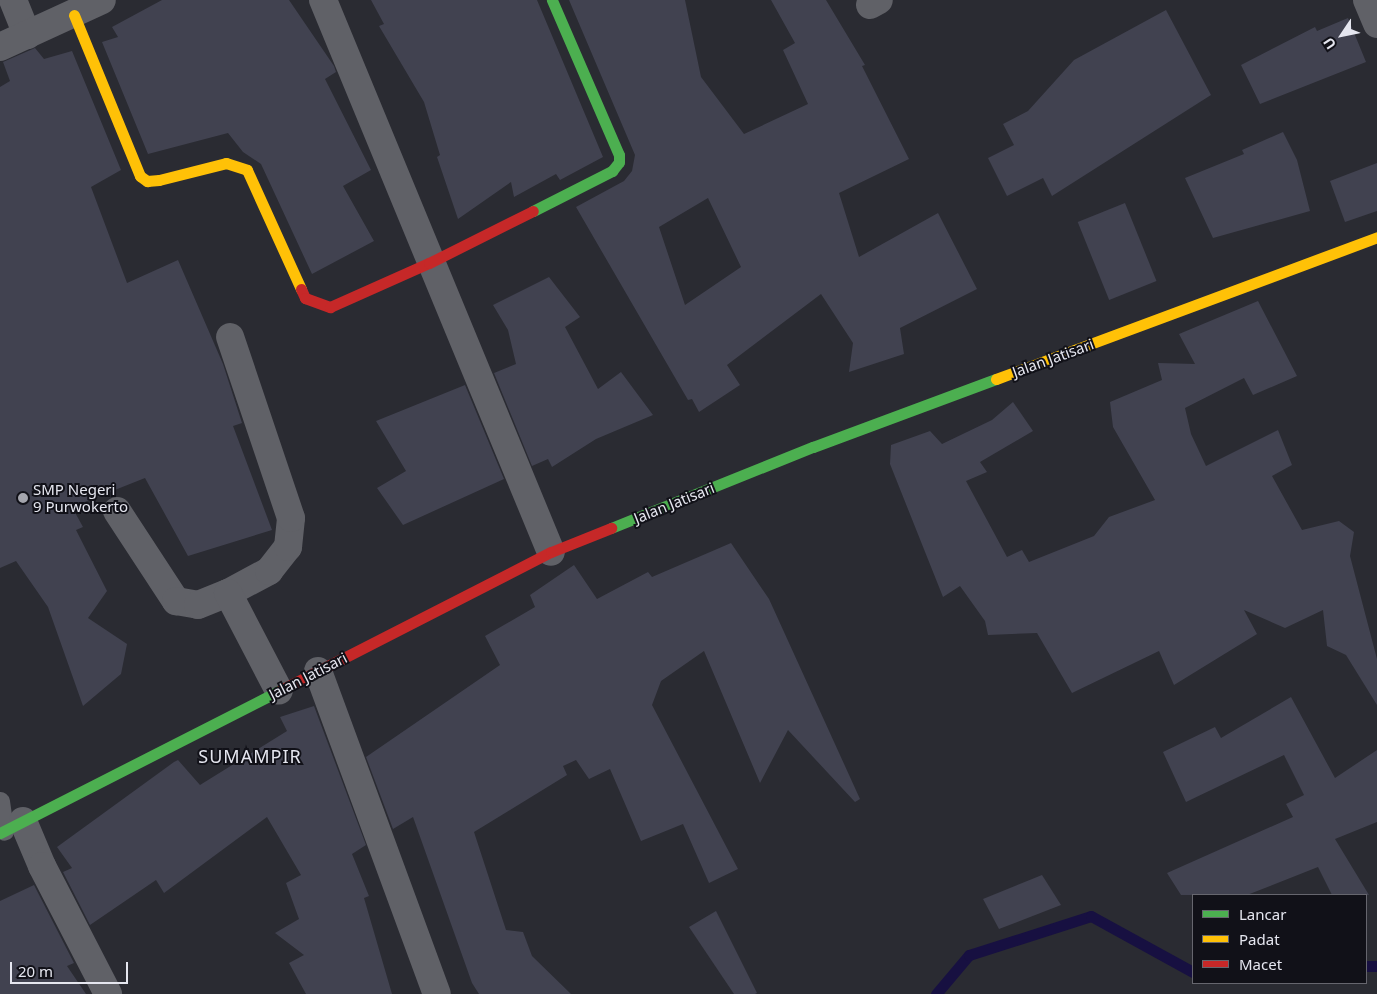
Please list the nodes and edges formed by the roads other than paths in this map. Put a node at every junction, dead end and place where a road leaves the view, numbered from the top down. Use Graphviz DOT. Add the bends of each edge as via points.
graph roads {
  1 [pos="13,0"];
  2 [pos="102,0"];
  3 [pos="323,0"];
  4 [pos="552,0"];
  5 [pos="1367,0"];
  6 [pos="74,15"];
  7 [pos="1377,24"];
  8 [pos="27,34"];
  9 [pos="0,47"];
  10 [pos="1377,237"];
  11 [pos="429,263"];
  12 [pos="230,337"];
  13 [pos="117,511"];
  14 [pos="551,552"];
  15 [pos="228,593"];
  16 [pos="318,671"];
  17 [pos="279,691"];
  18 [pos="0,800"];
  19 [pos="9,828"];
  20 [pos="108,994"];
  21 [pos="437,994"];
  1 -- 8 [label="street"];
  2 -- 6 [label="street"];
  3 -- 11 [label="street"];
  4 -- 11 [label="street" via="619,155 619,162 612,171"];
  5 -- 7 [label="street"];
  6 -- 8 [label="street"];
  6 -- 11 [label="street" via="140,176 147,181 159,180 226,163 247,170 305,298 330,307"];
  8 -- 9 [label="street"];
  10 -- 14 [label="street, Jalan Jatisari" via="813,447"];
  11 -- 14 [label="street"];
  12 -- 15 [label="street" via="291,518 288,547 269,571"];
  13 -- 15 [label="street" via="176,601 198,605"];
  14 -- 16 [label="street, Jalan Jatisari"];
  15 -- 17 [label="street"];
  16 -- 17 [label="street, Jalan Jatisari"];
  16 -- 21 [label="street"];
  17 -- 19 [label="street, Jalan Jatisari"];
  18 -- 19 [label="lane"];
  19 -- 20 [label="street" via="42,866"];
}
